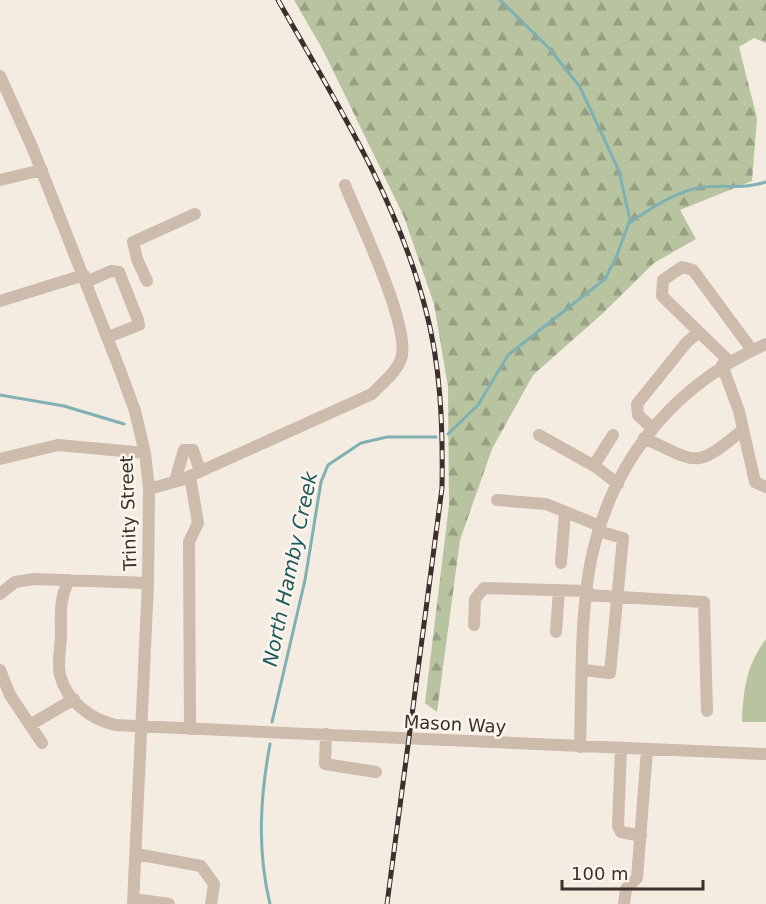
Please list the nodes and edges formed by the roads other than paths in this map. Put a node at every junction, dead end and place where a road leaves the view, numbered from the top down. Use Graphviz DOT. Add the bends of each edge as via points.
graph roads {
  1 [pos="0,76"];
  2 [pos="42,170"];
  3 [pos="0,180"];
  4 [pos="345,185"];
  5 [pos="195,214"];
  6 [pos="137,259"];
  7 [pos="118,271"];
  8 [pos="85,278"];
  9 [pos="147,281"];
  10 [pos="0,301"];
  11 [pos="699,332"];
  12 [pos="108,337"];
  13 [pos="766,344"];
  14 [pos="752,350"];
  15 [pos="726,363"];
  16 [pos="743,429"];
  17 [pos="648,433"];
  18 [pos="539,435"];
  19 [pos="613,435"];
  20 [pos="145,453"];
  21 [pos="0,459"];
  22 [pos="596,467"];
  23 [pos="195,473"];
  24 [pos="175,482"];
  25 [pos="618,484"];
  26 [pos="766,487"];
  27 [pos="149,489"];
  28 [pos="497,500"];
  29 [pos="565,512"];
  30 [pos="599,529"];
  31 [pos="561,563"];
  32 [pos="69,580"];
  33 [pos="148,583"];
  34 [pos="559,590"];
  35 [pos="587,593"];
  36 [pos="0,594"];
  37 [pos="616,597"];
  38 [pos="474,625"];
  39 [pos="556,632"];
  40 [pos="0,670"];
  41 [pos="583,670"];
  42 [pos="74,699"];
  43 [pos="707,711"];
  44 [pos="30,725"];
  45 [pos="142,726"];
  46 [pos="190,729"];
  47 [pos="326,734"];
  48 [pos="42,743"];
  49 [pos="580,747"];
  50 [pos="621,749"];
  51 [pos="647,750"];
  52 [pos="766,754"];
  53 [pos="376,772"];
  54 [pos="641,836"];
  55 [pos="136,854"];
  56 [pos="133,902"];
  57 [pos="169,904"];
  58 [pos="211,904"];
  59 [pos="624,904"];
  1 -- 2 [label="street, Trinity Street"];
  2 -- 3 [label="street"];
  2 -- 8 [label="street, Trinity Street"];
  4 -- 23 [label="street" via="376,254 393,305 402,358 372,394"];
  5 -- 6 [label="street" via="135,239 132,245"];
  6 -- 7 [label="street"];
  6 -- 9 [label="street"];
  7 -- 8 [label="street"];
  7 -- 12 [label="street" via="139,325"];
  8 -- 10 [label="street"];
  8 -- 12 [label="street, Trinity Street"];
  11 -- 14 [label="street" via="662,296 663,280 682,267 693,270"];
  11 -- 15 [label="street"];
  11 -- 17 [label="street" via="637,404"];
  12 -- 20 [label="street, Trinity Street" via="135,411"];
  13 -- 14 [label="street"];
  14 -- 15 [label="street"];
  15 -- 16 [label="street"];
  15 -- 17 [label="street" via="693,386"];
  16 -- 17 [label="street" via="709,457 699,460 677,454"];
  16 -- 26 [label="street" via="755,482"];
  17 -- 25 [label="street"];
  18 -- 22 [label="street"];
  19 -- 22 [label="street"];
  20 -- 21 [label="street" via="58,444"];
  20 -- 27 [label="street, Trinity Street"];
  22 -- 25 [label="street"];
  23 -- 24 [label="street"];
  23 -- 24 [label="street" via="194,450 184,450"];
  23 -- 46 [label="street" via="198,523 189,542"];
  24 -- 27 [label="street"];
  25 -- 30 [label="street"];
  27 -- 33 [label="street, Trinity Street"];
  28 -- 29 [label="street" via="531,500"];
  29 -- 30 [label="street"];
  29 -- 31 [label="street"];
  30 -- 35 [label="street"];
  30 -- 37 [label="street" via="623,538"];
  32 -- 33 [label="street"];
  32 -- 36 [label="street" via="15,582"];
  32 -- 42 [label="street, Mason Way" via="61,596 60,674"];
  33 -- 45 [label="street, Trinity Street"];
  34 -- 35 [label="street"];
  34 -- 38 [label="street" via="484,588 475,599"];
  34 -- 39 [label="street"];
  35 -- 37 [label="street"];
  35 -- 41 [label="street"];
  37 -- 41 [label="street" via="610,673"];
  37 -- 43 [label="street" via="704,602"];
  40 -- 44 [label="street" via="10,695"];
  41 -- 49 [label="street"];
  42 -- 44 [label="street"];
  42 -- 45 [label="street, Mason Way" via="95,720"];
  44 -- 48 [label="street"];
  45 -- 46 [label="street, Mason Way"];
  45 -- 55 [label="street, Trinity Street"];
  46 -- 47 [label="street, Mason Way"];
  47 -- 49 [label="street, Mason Way"];
  47 -- 53 [label="street" via="325,764"];
  49 -- 50 [label="street, Mason Way"];
  50 -- 51 [label="street, Mason Way"];
  50 -- 54 [label="street" via="618,826 621,832"];
  51 -- 52 [label="street, Mason Way"];
  51 -- 54 [label="street"];
  54 -- 59 [label="street" via="637,878 626,889"];
  55 -- 56 [label="street, Trinity Street"];
  55 -- 58 [label="street" via="201,866 214,884"];
  56 -- 57 [label="street"];
}
